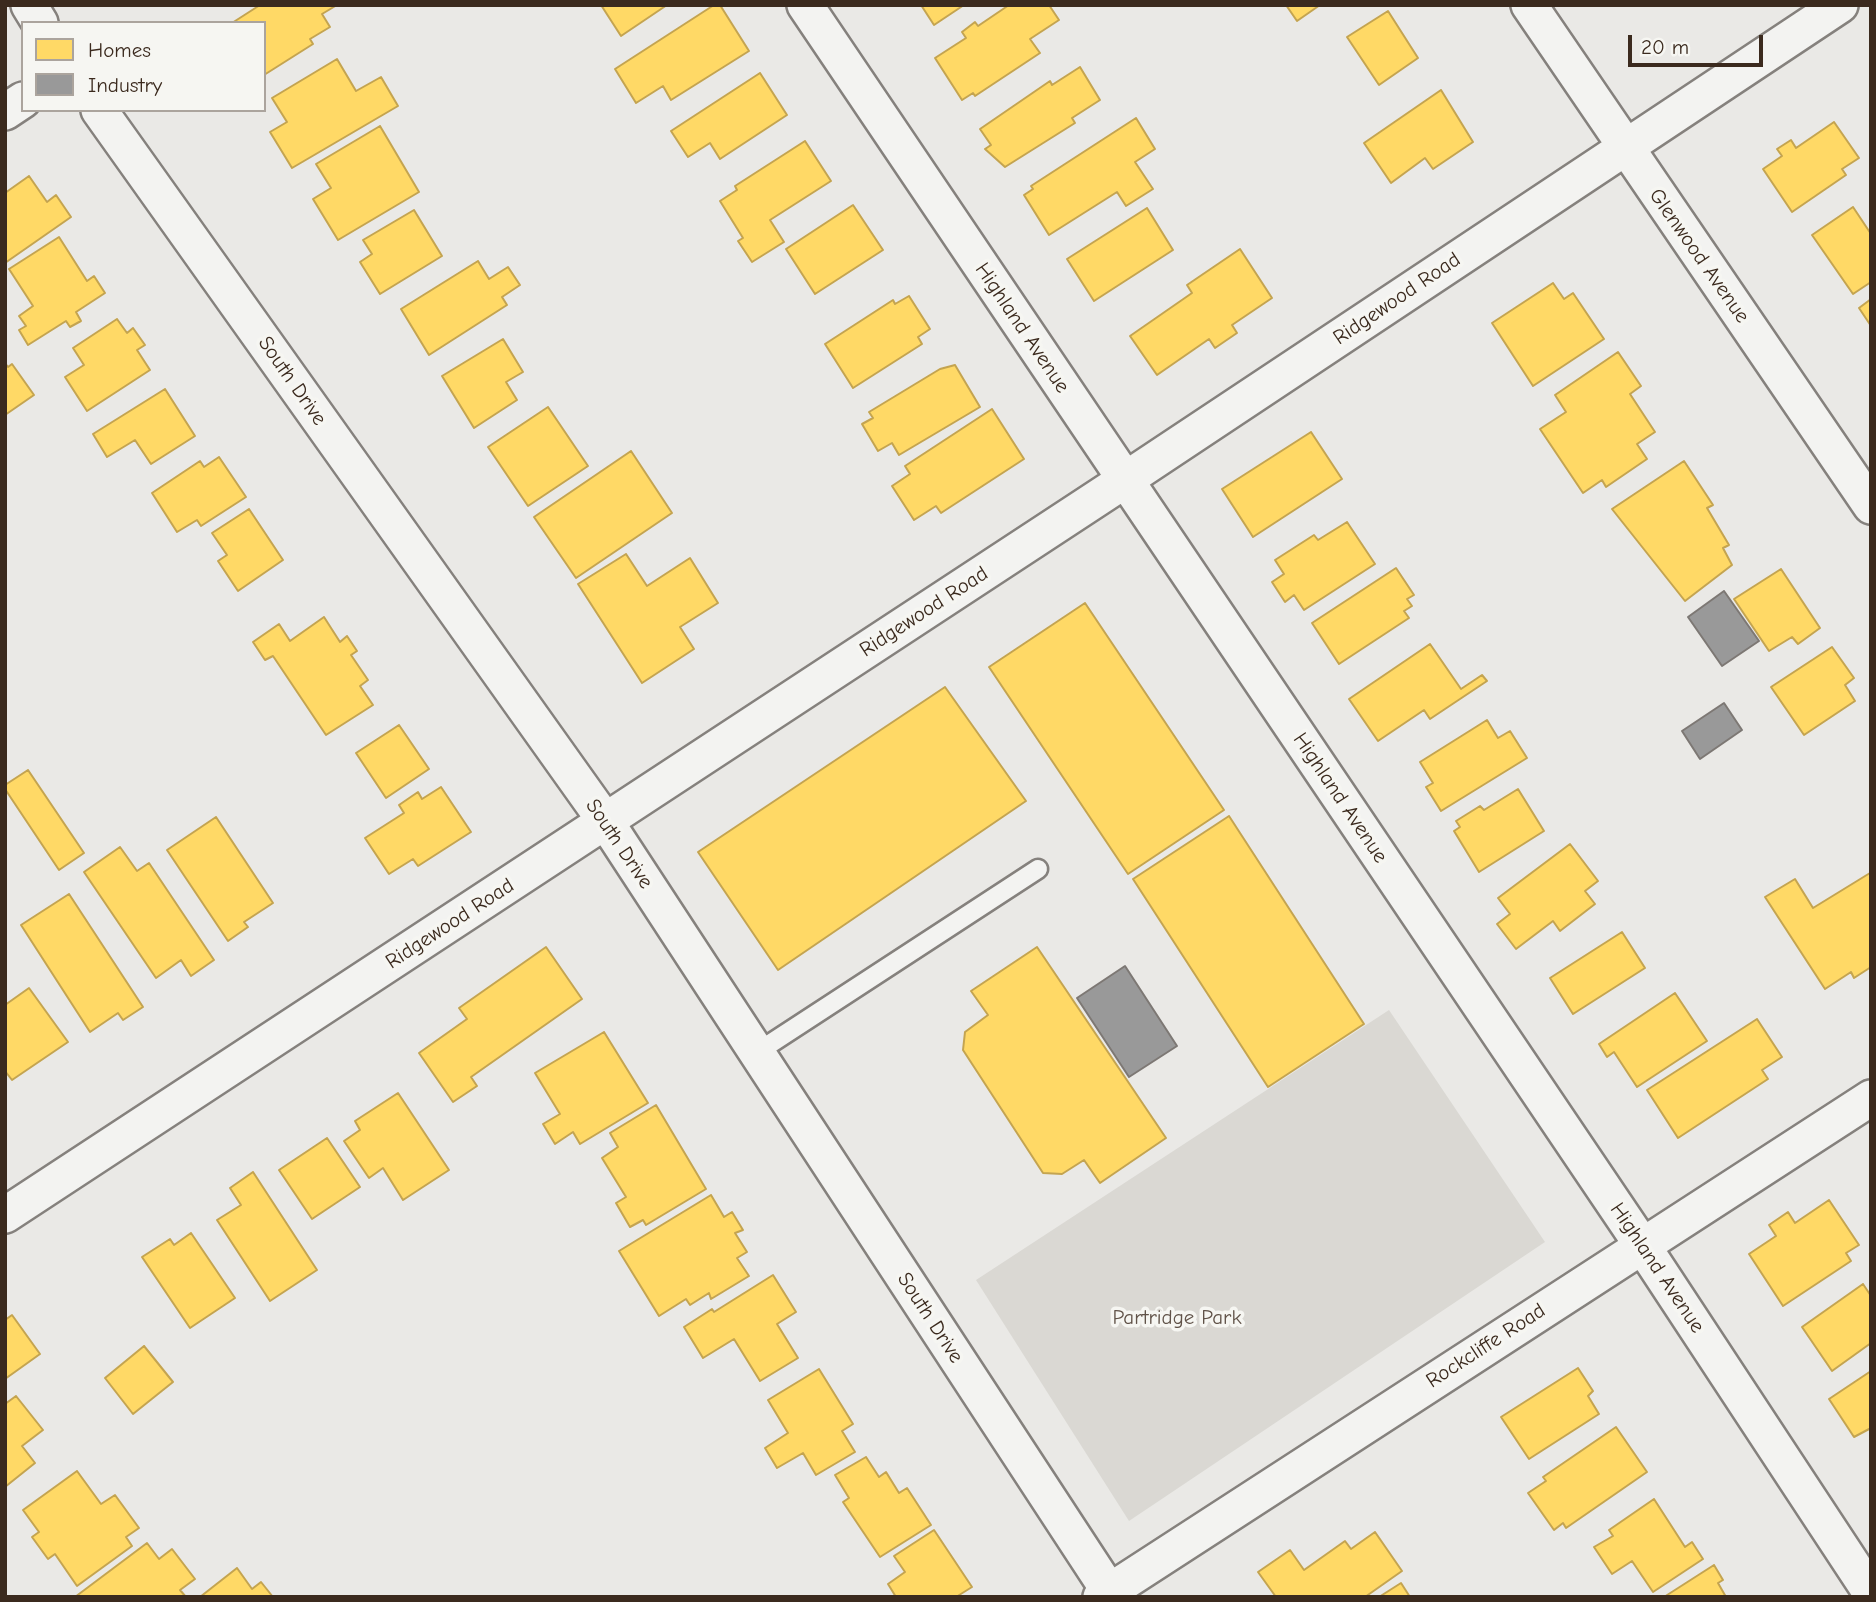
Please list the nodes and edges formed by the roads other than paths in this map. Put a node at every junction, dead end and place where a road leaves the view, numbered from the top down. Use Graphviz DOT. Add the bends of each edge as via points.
graph roads {
  1 [pos="29,5"];
  2 [pos="805,5"];
  3 [pos="1529,5"];
  4 [pos="1840,5"];
  5 [pos="39,21"];
  6 [pos="21,101"];
  7 [pos="5,112"];
  8 [pos="100,112"];
  9 [pos="1624,148"];
  10 [pos="1125,480"];
  11 [pos="1871,506"];
  12 [pos="606,822"];
  13 [pos="1038,869"];
  14 [pos="757,1053"];
  15 [pos="1871,1098"];
  16 [pos="5,1215"];
  17 [pos="1642,1244"];
  18 [pos="1871,1593"];
  19 [pos="1108,1595"];
  1 -- 5 [label="street"];
  2 -- 10 [label="street, Highland Avenue"];
  3 -- 9 [label="street, Glenwood Avenue"];
  4 -- 9 [label="street, Ridgewood Road"];
  6 -- 7 [label="street"];
  8 -- 12 [label="street, South Drive"];
  9 -- 10 [label="street, Ridgewood Road"];
  9 -- 11 [label="street, Glenwood Avenue"];
  10 -- 12 [label="street, Ridgewood Road"];
  10 -- 17 [label="street, Highland Avenue"];
  12 -- 14 [label="street, South Drive"];
  12 -- 16 [label="street, Ridgewood Road"];
  13 -- 14 [label="lane"];
  14 -- 19 [label="street, South Drive"];
  15 -- 17 [label="street, Rockcliffe Road"];
  17 -- 18 [label="street, Highland Avenue"];
  17 -- 19 [label="street, Rockcliffe Road"];
}
